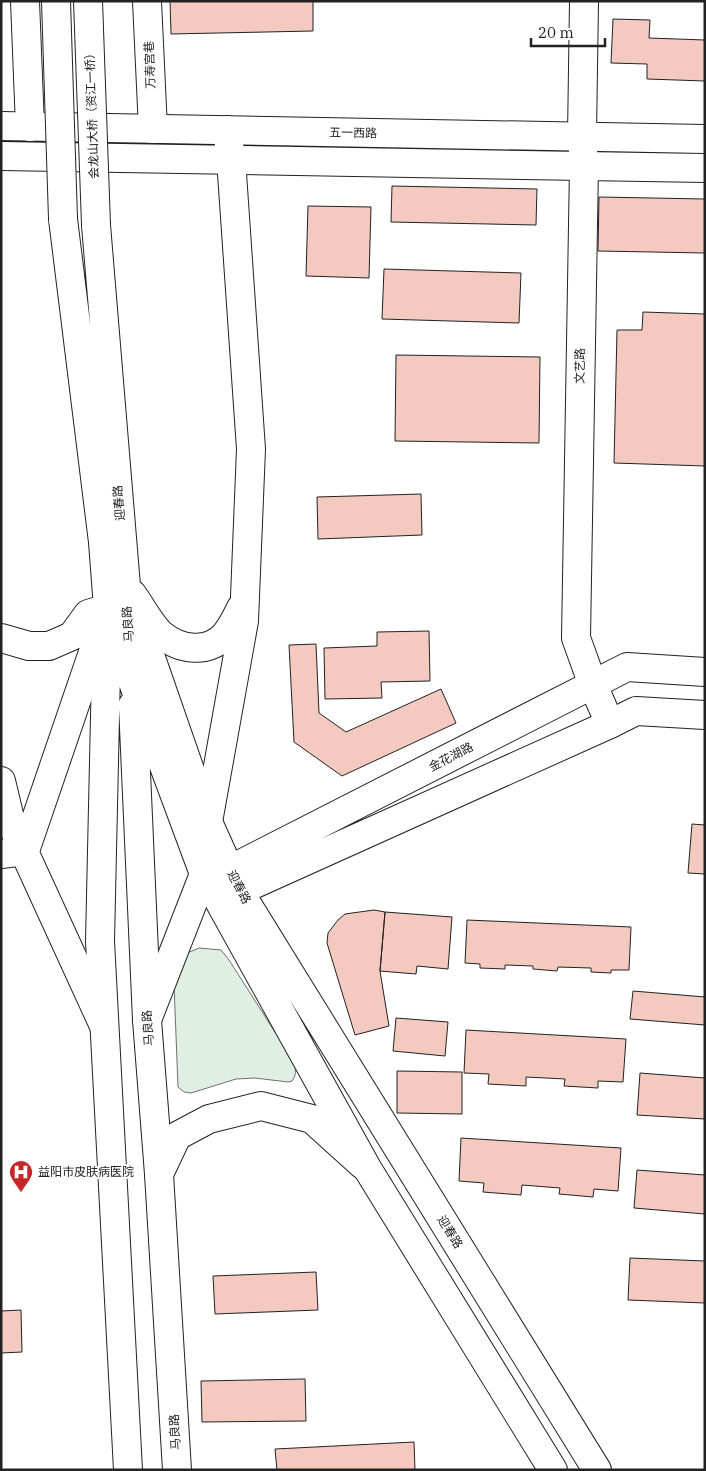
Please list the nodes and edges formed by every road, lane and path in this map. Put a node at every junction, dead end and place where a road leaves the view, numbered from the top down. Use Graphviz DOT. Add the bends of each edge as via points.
graph roads {
  1 [pos="24,1"];
  2 [pos="56,1"];
  3 [pos="88,1"];
  4 [pos="147,1"];
  5 [pos="584,1"];
  6 [pos="1,126"];
  7 [pos="30,126"];
  8 [pos="153,129"];
  9 [pos="227,130"];
  10 [pos="582,136"];
  11 [pos="705,139"];
  12 [pos="1,156"];
  13 [pos="230,159"];
  14 [pos="584,166"];
  15 [pos="705,168"];
  16 [pos="96,225"];
  17 [pos="126,586"];
  18 [pos="245,600"];
  19 [pos="108,608"];
  20 [pos="1,638"];
  21 [pos="705,672"];
  22 [pos="132,680"];
  23 [pos="593,685"];
  24 [pos="705,715"];
  25 [pos="610,724"];
  26 [pos="1,782"];
  27 [pos="208,822"];
  28 [pos="13,853"];
  29 [pos="224,878"];
  30 [pos="148,1020"];
  31 [pos="105,1027"];
  32 [pos="367,1168"];
  33 [pos="159,1174"];
  34 [pos="128,1470"];
  35 [pos="177,1470"];
  36 [pos="553,1470"];
  37 [pos="598,1470"];
  1 -- 7 [label="main road"];
  2 -- 19 [label="main road, 迎春路, bridge" via="63,219 103,542"];
  3 -- 16 [label="main road, 会龙山大桥（资江一桥）, bridge"];
  4 -- 8 [label="main road, 万寿宫巷"];
  5 -- 10 [label="main road, 文艺路"];
  6 -- 7 [label="main road, 五一西路"];
  7 -- 8 [label="main road, 五一西路"];
  8 -- 9 [label="main road, 五一西路"];
  9 -- 10 [label="main road, 五一西路"];
  9 -- 13 [label="main road"];
  10 -- 11 [label="main road, 五一西路"];
  10 -- 14 [label="main road, 文艺路"];
  12 -- 13 [label="main road"];
  13 -- 14 [label="main road"];
  13 -- 18 [label="main road" via="252,449"];
  14 -- 15 [label="main road"];
  14 -- 23 [label="main road, 文艺路" via="576,638"];
  16 -- 17 [label="main road, 迎春路"];
  17 -- 18 [label="main road" via="160,634 175,644 191,648 208,647 223,637"];
  17 -- 22 [label="main road, 马良路"];
  17 -- 27 [label="main road, 迎春路"];
  18 -- 27 [label="main road"];
  19 -- 20 [label="main road" via="88,614 72,636 49,646 28,646"];
  19 -- 22 [label="main road, 迎春路"];
  19 -- 28 [label="main road"];
  19 -- 31 [label="main road, 马良路" via="100,941"];
  21 -- 23 [label="main road, 金花湖路" via="627,667"];
  22 -- 29 [label="main road, 迎春路"];
  22 -- 30 [label="main road, 马良路"];
  23 -- 25 [label="main road, 文艺路"];
  23 -- 29 [label="main road, 金花湖路"];
  24 -- 25 [label="main road" via="636,711"];
  25 -- 29 [label="main road"];
  26 -- 28 [label="main road" via="11,823"];
  27 -- 29 [label="main road"];
  28 -- 31 [label="main road"];
  29 -- 30 [label="main road"];
  29 -- 32 [label="main road, 迎春路"];
  29 -- 37 [label="main road, 迎春路"];
  30 -- 33 [label="main road, 马良路"];
  31 -- 34 [label="main road, 马良路"];
  32 -- 33 [label="main road" via="312,1119 261,1106 209,1119 177,1136"];
  32 -- 36 [label="main road, 迎春路"];
  33 -- 35 [label="main road, 马良路"];
}
